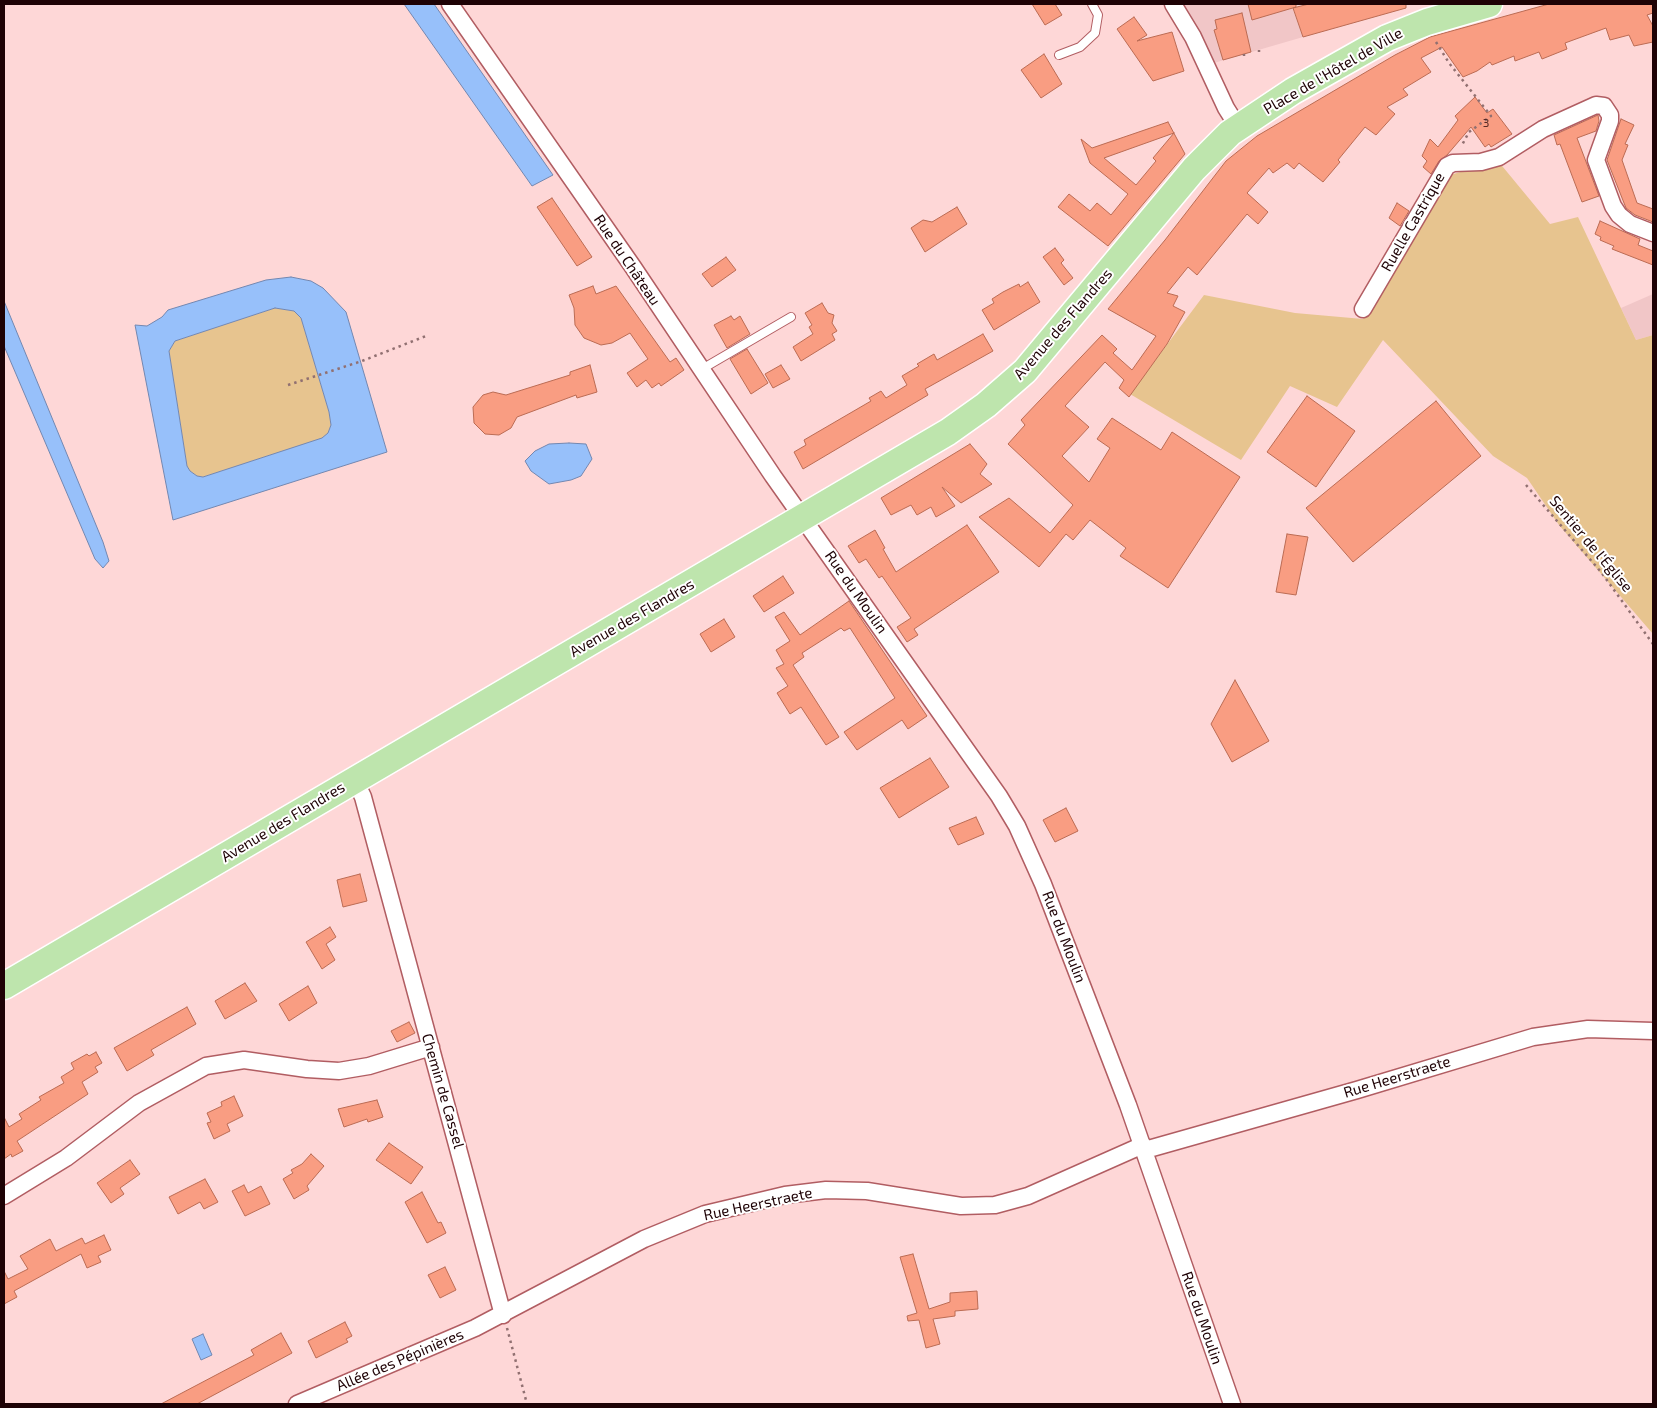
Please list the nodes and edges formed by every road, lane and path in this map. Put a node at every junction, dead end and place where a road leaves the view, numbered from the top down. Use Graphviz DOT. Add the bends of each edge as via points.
graph roads {
  1 [pos="450,4"];
  2 [pos="1092,4"];
  3 [pos="1173,4"];
  4 [pos="1489,4"];
  5 [pos="1427,22"];
  6 [pos="1059,55"];
  7 [pos="1238,127"];
  8 [pos="1456,163"];
  9 [pos="1194,169"];
  10 [pos="1653,233"];
  11 [pos="1363,309"];
  12 [pos="791,316"];
  13 [pos="426,336"];
  14 [pos="702,369"];
  15 [pos="288,385"];
  16 [pos="1526,485"];
  17 [pos="803,517"];
  18 [pos="1653,644"];
  19 [pos="355,780"];
  20 [pos="4,986"];
  21 [pos="1653,1031"];
  22 [pos="431,1047"];
  23 [pos="1144,1147"];
  24 [pos="4,1196"];
  25 [pos="503,1315"];
  26 [pos="297,1404"];
  27 [pos="527,1404"];
  28 [pos="1232,1404"];
  1 -- 14 [label="street, Rue du Château"];
  2 -- 6 [label="lane" via="1098,15 1094,33 1086,43"];
  3 -- 7 [label="street"];
  4 -- 5 [label="main road, Place de l'Hôtel de Ville"];
  5 -- 7 [label="main road, Place de l'Hôtel de Ville" via="1364,50"];
  5 -- 8 [label="path, Ruelle Castrique" via="1446,58 1491,116 1466,136"];
  7 -- 9 [label="main road, Place de l'Hôtel de Ville"];
  8 -- 10 [label="street" via="1498,157 1543,128 1602,105 1611,118 1597,155 1598,172 1616,211 1630,224"];
  8 -- 11 [label="street, Ruelle Castrique" via="1446,166 1442,172"];
  9 -- 17 [label="main road, Avenue des Flandres" via="1049,345 1006,389 948,432"];
  12 -- 14 [label="lane"];
  13 -- 15 [label="path"];
  14 -- 17 [label="street, Rue du Château"];
  16 -- 18 [label="path, Sentier de l'Église" via="1601,572"];
  17 -- 19 [label="main road, Avenue des Flandres"];
  17 -- 23 [label="street, Rue du Moulin" via="1017,826 1043,884"];
  19 -- 20 [label="main road, Avenue des Flandres"];
  19 -- 22 [label="street, Chemin de Cassel" via="363,797"];
  21 -- 23 [label="street, Rue Heerstraete" via="1581,1030 1533,1037 1349,1092"];
  22 -- 24 [label="street" via="339,1071 244,1060 206,1066 139,1103 66,1158"];
  22 -- 25 [label="street, Chemin de Cassel"];
  23 -- 25 [label="street, Rue Heerstraete" via="1028,1196 995,1205 956,1206 879,1192 841,1190 785,1195 721,1210 651,1236"];
  23 -- 28 [label="street, Rue du Moulin"];
  25 -- 26 [label="street, Allée des Pépinières"];
  25 -- 27 [label="path"];
}
